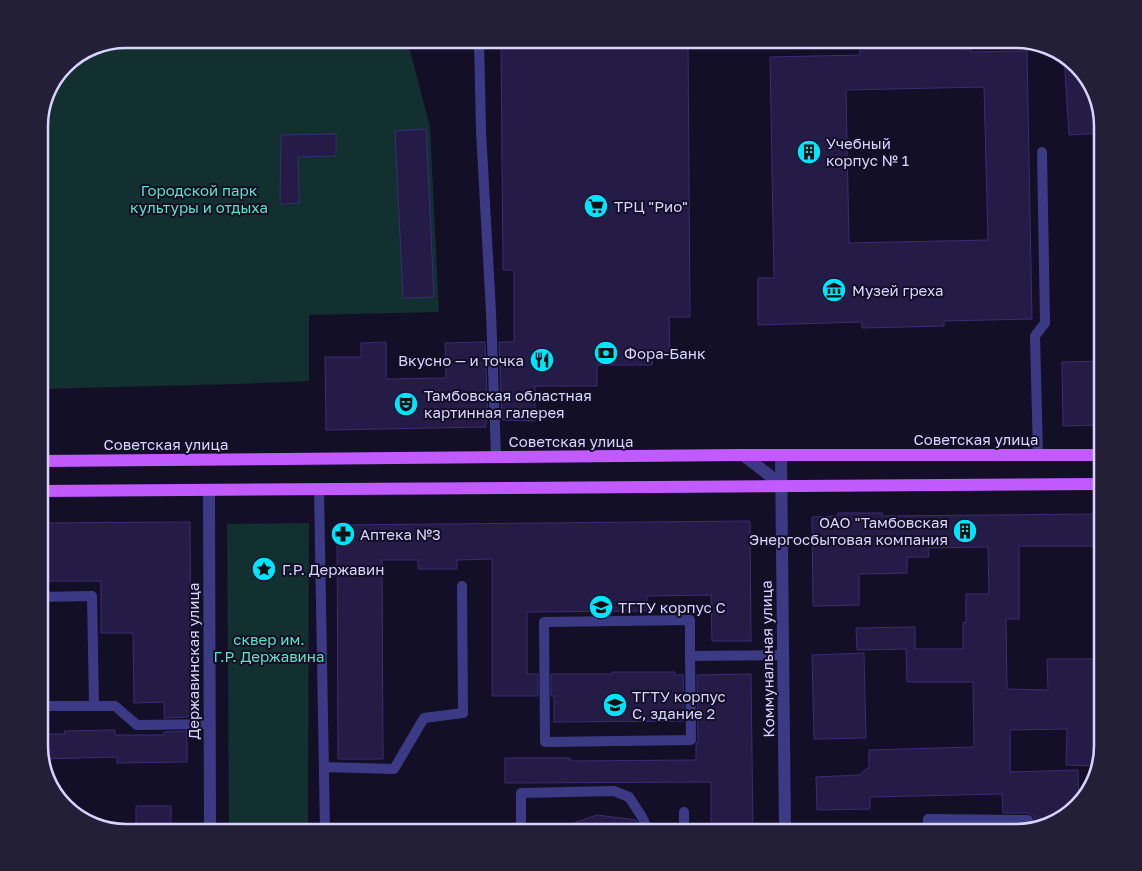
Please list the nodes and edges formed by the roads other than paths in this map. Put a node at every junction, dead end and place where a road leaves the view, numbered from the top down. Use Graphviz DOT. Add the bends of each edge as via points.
graph roads {
  1 [pos="479,47"];
  2 [pos="1042,152"];
  3 [pos="743,455"];
  4 [pos="781,455"];
  5 [pos="1038,455"];
  6 [pos="1094,455"];
  7 [pos="496,458"];
  8 [pos="48,461"];
  9 [pos="1094,484"];
  10 [pos="782,485"];
  11 [pos="319,489"];
  12 [pos="209,490"];
  13 [pos="48,491"];
  14 [pos="462,586"];
  15 [pos="48,596"];
  16 [pos="783,655"];
  17 [pos="690,656"];
  18 [pos="48,706"];
  19 [pos="94,706"];
  20 [pos="210,724"];
  21 [pos="324,767"];
  22 [pos="684,812"];
  23 [pos="1028,820"];
  24 [pos="210,824"];
  25 [pos="325,824"];
  26 [pos="521,824"];
  27 [pos="645,824"];
  28 [pos="684,824"];
  29 [pos="785,824"];
  30 [pos="928,824"];
  1 -- 7 [label="lane"];
  2 -- 5 [label="lane" via="1045,323 1035,336"];
  3 -- 4 [label="main road, Советская улица"];
  3 -- 7 [label="main road, Советская улица"];
  3 -- 10 [label="street"];
  4 -- 5 [label="main road, Советская улица"];
  4 -- 10 [label="street, Коммунальная улица"];
  5 -- 6 [label="main road, Советская улица"];
  7 -- 8 [label="main road, Советская улица"];
  9 -- 10 [label="main road"];
  10 -- 11 [label="main road"];
  10 -- 16 [label="street, Коммунальная улица"];
  11 -- 12 [label="main road"];
  11 -- 21 [label="lane"];
  12 -- 13 [label="main road"];
  12 -- 20 [label="street, Державинская улица"];
  14 -- 21 [label="lane" via="463,713 424,718 394,769"];
  15 -- 19 [label="lane" via="92,596"];
  16 -- 17 [label="lane"];
  16 -- 29 [label="street, Коммунальная улица"];
  17 -- 17 [label="lane" via="690,620 544,622 545,742 691,740"];
  18 -- 19 [label="lane"];
  19 -- 20 [label="lane" via="115,706 137,725"];
  20 -- 24 [label="street, Державинская улица"];
  21 -- 25 [label="lane"];
  22 -- 28 [label="lane"];
  23 -- 30 [label="lane" via="928,820"];
  26 -- 27 [label="lane" via="520,793 614,791 629,797"];
}
